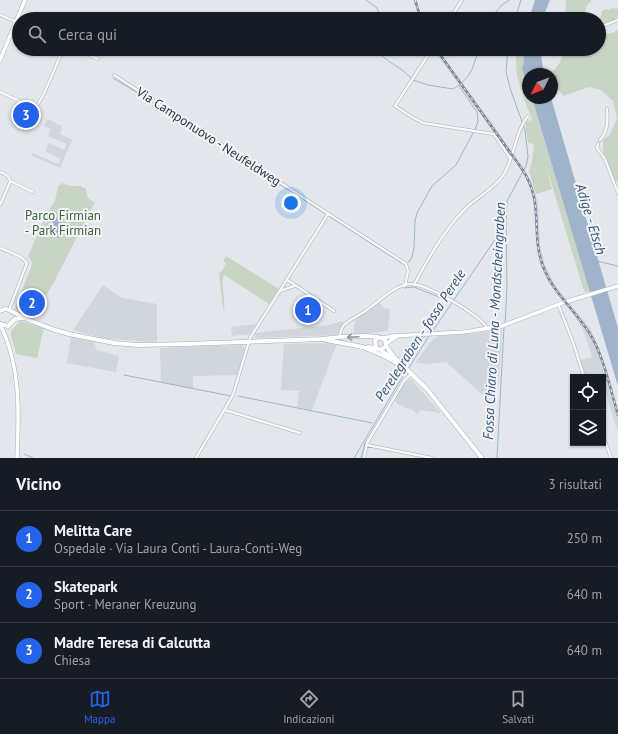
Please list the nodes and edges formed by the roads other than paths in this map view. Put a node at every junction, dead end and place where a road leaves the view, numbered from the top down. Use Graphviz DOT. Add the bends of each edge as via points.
graph roads {
  1 [pos="25,0"];
  2 [pos="462,0"];
  3 [pos="21,12"];
  4 [pos="454,12"];
  5 [pos="0,15"];
  6 [pos="12,20"];
  7 [pos="618,20"];
  8 [pos="606,25"];
  9 [pos="12,33"];
  10 [pos="60,56"];
  11 [pos="91,56"];
  12 [pos="428,56"];
  13 [pos="98,59"];
  14 [pos="0,60"];
  15 [pos="114,75"];
  16 [pos="0,92"];
  17 [pos="608,109"];
  18 [pos="528,116"];
  19 [pos="600,140"];
  20 [pos="598,144"];
  21 [pos="510,158"];
  22 [pos="0,172"];
  23 [pos="10,181"];
  24 [pos="33,192"];
  25 [pos="618,193"];
  26 [pos="0,205"];
  27 [pos="328,215"];
  28 [pos="0,248"];
  29 [pos="285,281"];
  30 [pos="414,285"];
  31 [pos="294,286"];
  32 [pos="405,286"];
  33 [pos="618,286"];
  34 [pos="280,291"];
  35 [pos="558,304"];
  36 [pos="9,310"];
  37 [pos="0,311"];
  38 [pos="334,311"];
  39 [pos="29,320"];
  40 [pos="11,323"];
  41 [pos="0,324"];
  42 [pos="487,328"];
  43 [pos="340,334"];
  44 [pos="398,335"];
  45 [pos="381,338"];
  46 [pos="323,339"];
  47 [pos="249,341"];
  48 [pos="7,342"];
  49 [pos="386,345"];
  50 [pos="363,347"];
  51 [pos="376,347"];
  52 [pos="382,349"];
  53 [pos="406,369"];
  54 [pos="583,374"];
  55 [pos="225,410"];
  56 [pos="300,433"];
  57 [pos="606,444"];
  58 [pos="367,445"];
  59 [pos="17,458"];
  60 [pos="196,458"];
  61 [pos="364,458"];
  62 [pos="432,458"];
  63 [pos="482,458"];
  64 [pos="611,458"];
  1 -- 3 [label="main road"];
  2 -- 4 [label="street"];
  5 -- 6 [label="street"];
  7 -- 8 [label="street"];
  9 -- 14 [label="main road"];
  10 -- 16 [label="street" via="37,106 30,106"];
  11 -- 13 [label="street"];
  12 -- 21 [label="street" via="396,106 424,123 494,134"];
  15 -- 27 [label="street, Via Camponuovo - Neufeldweg"];
  17 -- 19 [label="street" via="606,130"];
  18 -- 21 [label="street" via="521,127"];
  20 -- 25 [label="street" via="597,148 605,159"];
  21 -- 30 [label="street" via="498,181 464,210 442,236"];
  22 -- 23 [label="street" via="8,176"];
  23 -- 24 [label="street"];
  23 -- 26 [label="street"];
  27 -- 29 [label="street"];
  27 -- 32 [label="street, Via Camponuovo - Neufeldweg" via="406,264 408,271"];
  28 -- 36 [label="street" via="21,257 27,263"];
  29 -- 31 [label="street"];
  29 -- 34 [label="street"];
  30 -- 32 [label="street"];
  30 -- 42 [label="street" via="454,302"];
  31 -- 34 [label="street"];
  31 -- 38 [label="street"];
  32 -- 43 [label="street" via="389,293 346,323"];
  33 -- 35 [label="main road"];
  34 -- 47 [label="street"];
  35 -- 42 [label="main road" via="502,326"];
  35 -- 54 [label="street"];
  36 -- 37 [label="main road"];
  36 -- 39 [label="main road"];
  36 -- 40 [label="main road" via="14,315"];
  39 -- 40 [label="main road" via="19,318"];
  39 -- 47 [label="main road" via="69,334 114,343 138,345"];
  40 -- 41 [label="main road" via="5,326"];
  40 -- 48 [label="main road" via="6,331"];
  41 -- 48 [label="main road"];
  42 -- 44 [label="main road" via="464,332"];
  44 -- 45 [label="main road"];
  44 -- 49 [label="main road"];
  45 -- 46 [label="main road, one-way" via="374,336"];
  45 -- 49 [label="main road" via="385,340"];
  45 -- 51 [label="main road" via="375,341"];
  46 -- 47 [label="main road"];
  46 -- 50 [label="main road"];
  47 -- 55 [label="street" via="233,395"];
  48 -- 59 [label="main road" via="17,381"];
  49 -- 52 [label="main road"];
  49 -- 53 [label="main road"];
  50 -- 51 [label="main road"];
  50 -- 53 [label="main road"];
  51 -- 52 [label="main road"];
  52 -- 53 [label="main road"];
  53 -- 58 [label="street" via="404,381"];
  53 -- 63 [label="main road" via="427,389"];
  55 -- 56 [label="street"];
  55 -- 60 [label="street"];
  57 -- 64 [label="street"];
  58 -- 61 [label="street"];
  58 -- 62 [label="street"];
}
